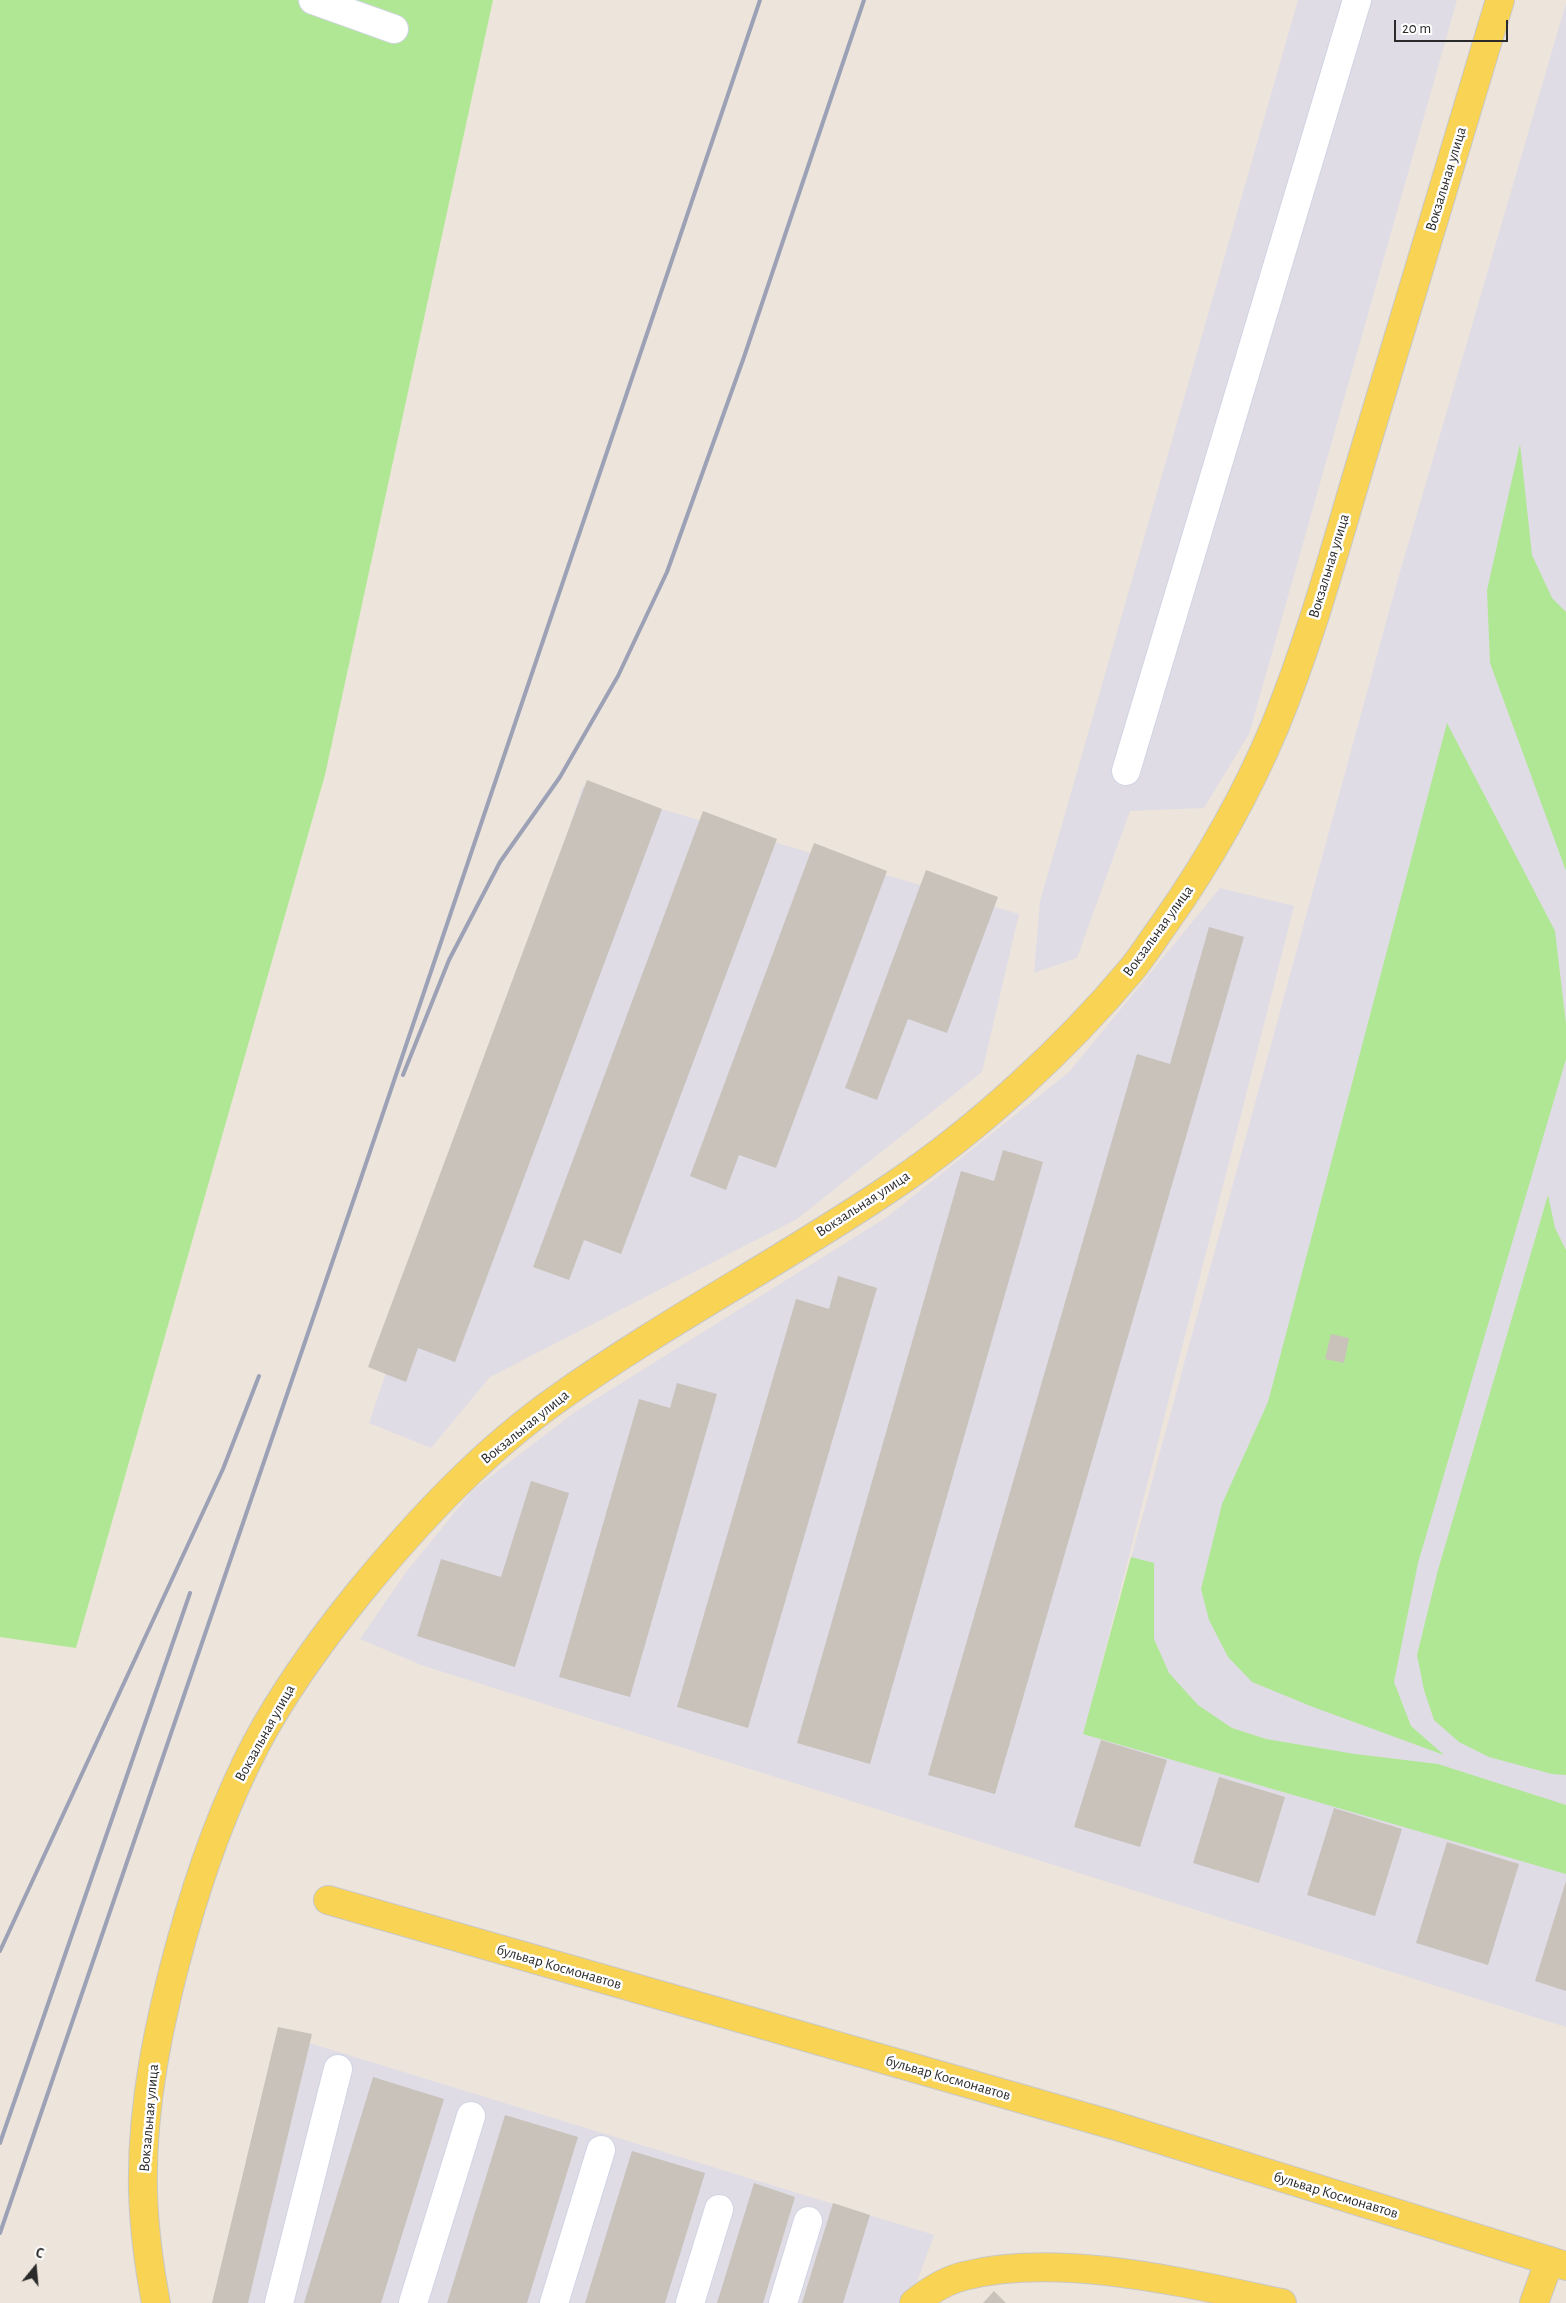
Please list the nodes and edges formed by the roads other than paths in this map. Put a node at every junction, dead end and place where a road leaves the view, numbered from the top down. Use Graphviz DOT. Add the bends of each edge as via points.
graph roads {
  1 [pos="313,0"];
  2 [pos="1356,0"];
  3 [pos="1500,0"];
  4 [pos="394,29"];
  5 [pos="1126,771"];
  6 [pos="328,1900"];
  7 [pos="338,2069"];
  8 [pos="471,2116"];
  9 [pos="601,2150"];
  10 [pos="718,2209"];
  11 [pos="808,2221"];
  12 [pos="1558,2264"];
  13 [pos="156,2303"];
  14 [pos="279,2303"];
  15 [pos="412,2303"];
  16 [pos="554,2303"];
  17 [pos="690,2303"];
  18 [pos="783,2303"];
  19 [pos="914,2303"];
  20 [pos="1282,2303"];
  21 [pos="1534,2303"];
  1 -- 4 [label="street"];
  2 -- 5 [label="street"];
  3 -- 13 [label="main road, Вокзальная улица" via="1316,610 1275,727 1234,811 1192,885 1134,967 1059,1048 978,1122 895,1185 610,1364 554,1401 497,1447 396,1548 338,1619 258,1740 224,1810 196,1888 169,1985 152,2068 143,2188 148,2255"];
  6 -- 12 [label="main road, бульвар Космонавтов" via="1113,2125"];
  7 -- 14 [label="street"];
  8 -- 15 [label="street"];
  9 -- 16 [label="street"];
  10 -- 17 [label="street"];
  11 -- 18 [label="street"];
  12 -- 21 [label="main road"];
  19 -- 20 [label="main road" via="962,2276 1010,2268 1058,2268 1134,2275"];
}
